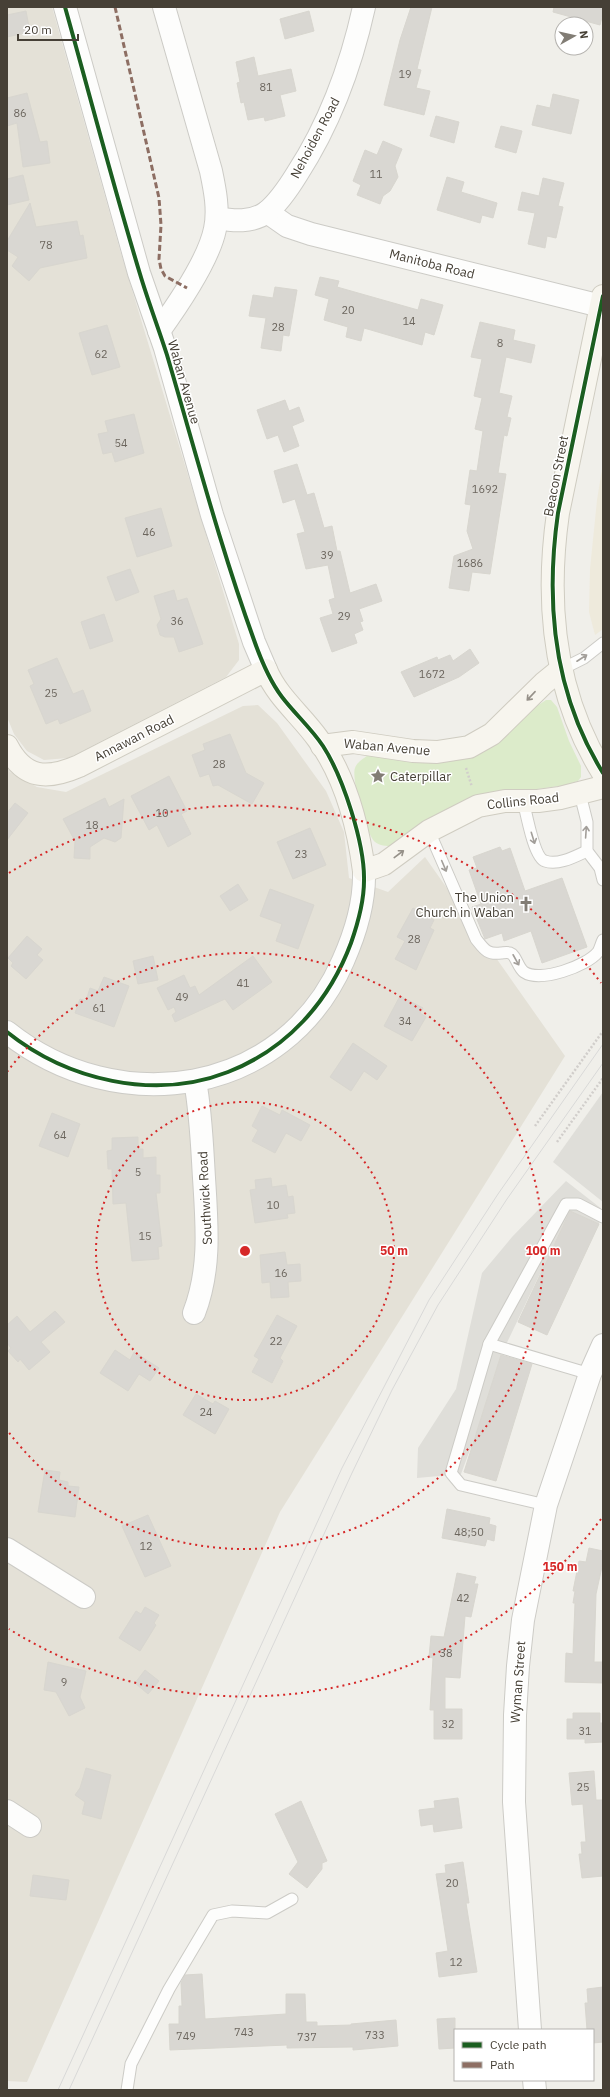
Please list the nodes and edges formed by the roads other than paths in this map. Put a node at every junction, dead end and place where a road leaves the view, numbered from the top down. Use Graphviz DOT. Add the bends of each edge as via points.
graph roads {
  1 [pos="65,7"];
  2 [pos="164,7"];
  3 [pos="364,7"];
  4 [pos="267,212"];
  5 [pos="216,218"];
  6 [pos="602,301"];
  7 [pos="159,331"];
  8 [pos="596,366"];
  9 [pos="603,643"];
  10 [pos="266,670"];
  11 [pos="560,670"];
  12 [pos="7,746"];
  13 [pos="322,746"];
  14 [pos="603,773"];
  15 [pos="603,787"];
  16 [pos="580,794"];
  17 [pos="523,800"];
  18 [pos="429,830"];
  19 [pos="587,851"];
  20 [pos="364,871"];
  21 [pos="603,880"];
  22 [pos="603,940"];
  23 [pos="7,1032"];
  24 [pos="194,1081"];
  25 [pos="603,1217"];
  26 [pos="194,1313"];
  27 [pos="489,1344"];
  28 [pos="603,1345"];
  29 [pos="590,1374"];
  30 [pos="546,1505"];
  31 [pos="7,1549"];
  32 [pos="84,1597"];
  33 [pos="7,1811"];
  34 [pos="30,1826"];
  35 [pos="292,1899"];
  36 [pos="530,2029"];
  37 [pos="127,2090"];
  1 -- 7 [label="street, Waban Avenue" via="139,273"];
  2 -- 5 [label="street, Waban Avenue" via="208,159 216,196"];
  3 -- 4 [label="street, Nehoiden Road" via="348,70 334,102 300,169"];
  4 -- 5 [label="street, Nehoiden Road" via="238,221"];
  4 -- 6 [label="street, Manitoba Road" via="287,226 310,234"];
  5 -- 7 [label="street, Waban Avenue" via="208,250 175,309"];
  6 -- 8 [label="street, Beacon Street"];
  7 -- 10 [label="street, Waban Avenue" via="214,521 254,642"];
  8 -- 11 [label="street, Beacon Street" via="556,532 553,607"];
  11 -- 9 [label="lane, one-way" via="584,658"];
  10 -- 12 [label="street, Annawan Road" via="62,773 46,775 26,770"];
  10 -- 13 [label="street, Waban Avenue" via="280,695"];
  11 -- 13 [label="street, Waban Avenue, one-way" via="497,730 469,747 431,752 354,742"];
  11 -- 14 [label="street, Beacon Street" via="582,732"];
  13 -- 20 [label="street" via="332,760 344,789"];
  15 -- 16 [label="street, Collins Road"];
  16 -- 17 [label="street, Collins Road" via="543,800"];
  19 -- 16 [label="lane, one-way" via="587,822"];
  17 -- 18 [label="street, Collins Road" via="478,806"];
  17 -- 19 [label="lane, one-way" via="537,852 542,860 555,862"];
  20 -- 18 [label="street, Collins Road, one-way" via="384,864"];
  18 -- 22 [label="lane, one-way" via="476,939 490,954 509,952 513,954 523,972 550,976 591,958"];
  19 -- 21 [label="lane" via="600,868"];
  20 -- 24 [label="street" via="364,896 353,936 335,978 316,1007 291,1034 256,1059 220,1075"];
  23 -- 24 [label="street" via="55,1063 93,1077 150,1084"];
  24 -- 26 [label="street, Southwick Road" via="201,1117 208,1241 205,1276"];
  25 -- 27 [label="lane" via="578,1204 566,1204"];
  27 -- 29 [label="lane"];
  27 -- 30 [label="lane" via="451,1474 461,1485"];
  28 -- 29 [label="street, Wyman Street"];
  29 -- 30 [label="street, Wyman Street"];
  30 -- 36 [label="street, Wyman Street" via="523,1620 515,1716 514,1802"];
  31 -- 32 [label="street"];
  33 -- 34 [label="street"];
  35 -- 37 [label="lane" via="267,1913 232,1911 213,1915 169,1989 131,2064"];
}
